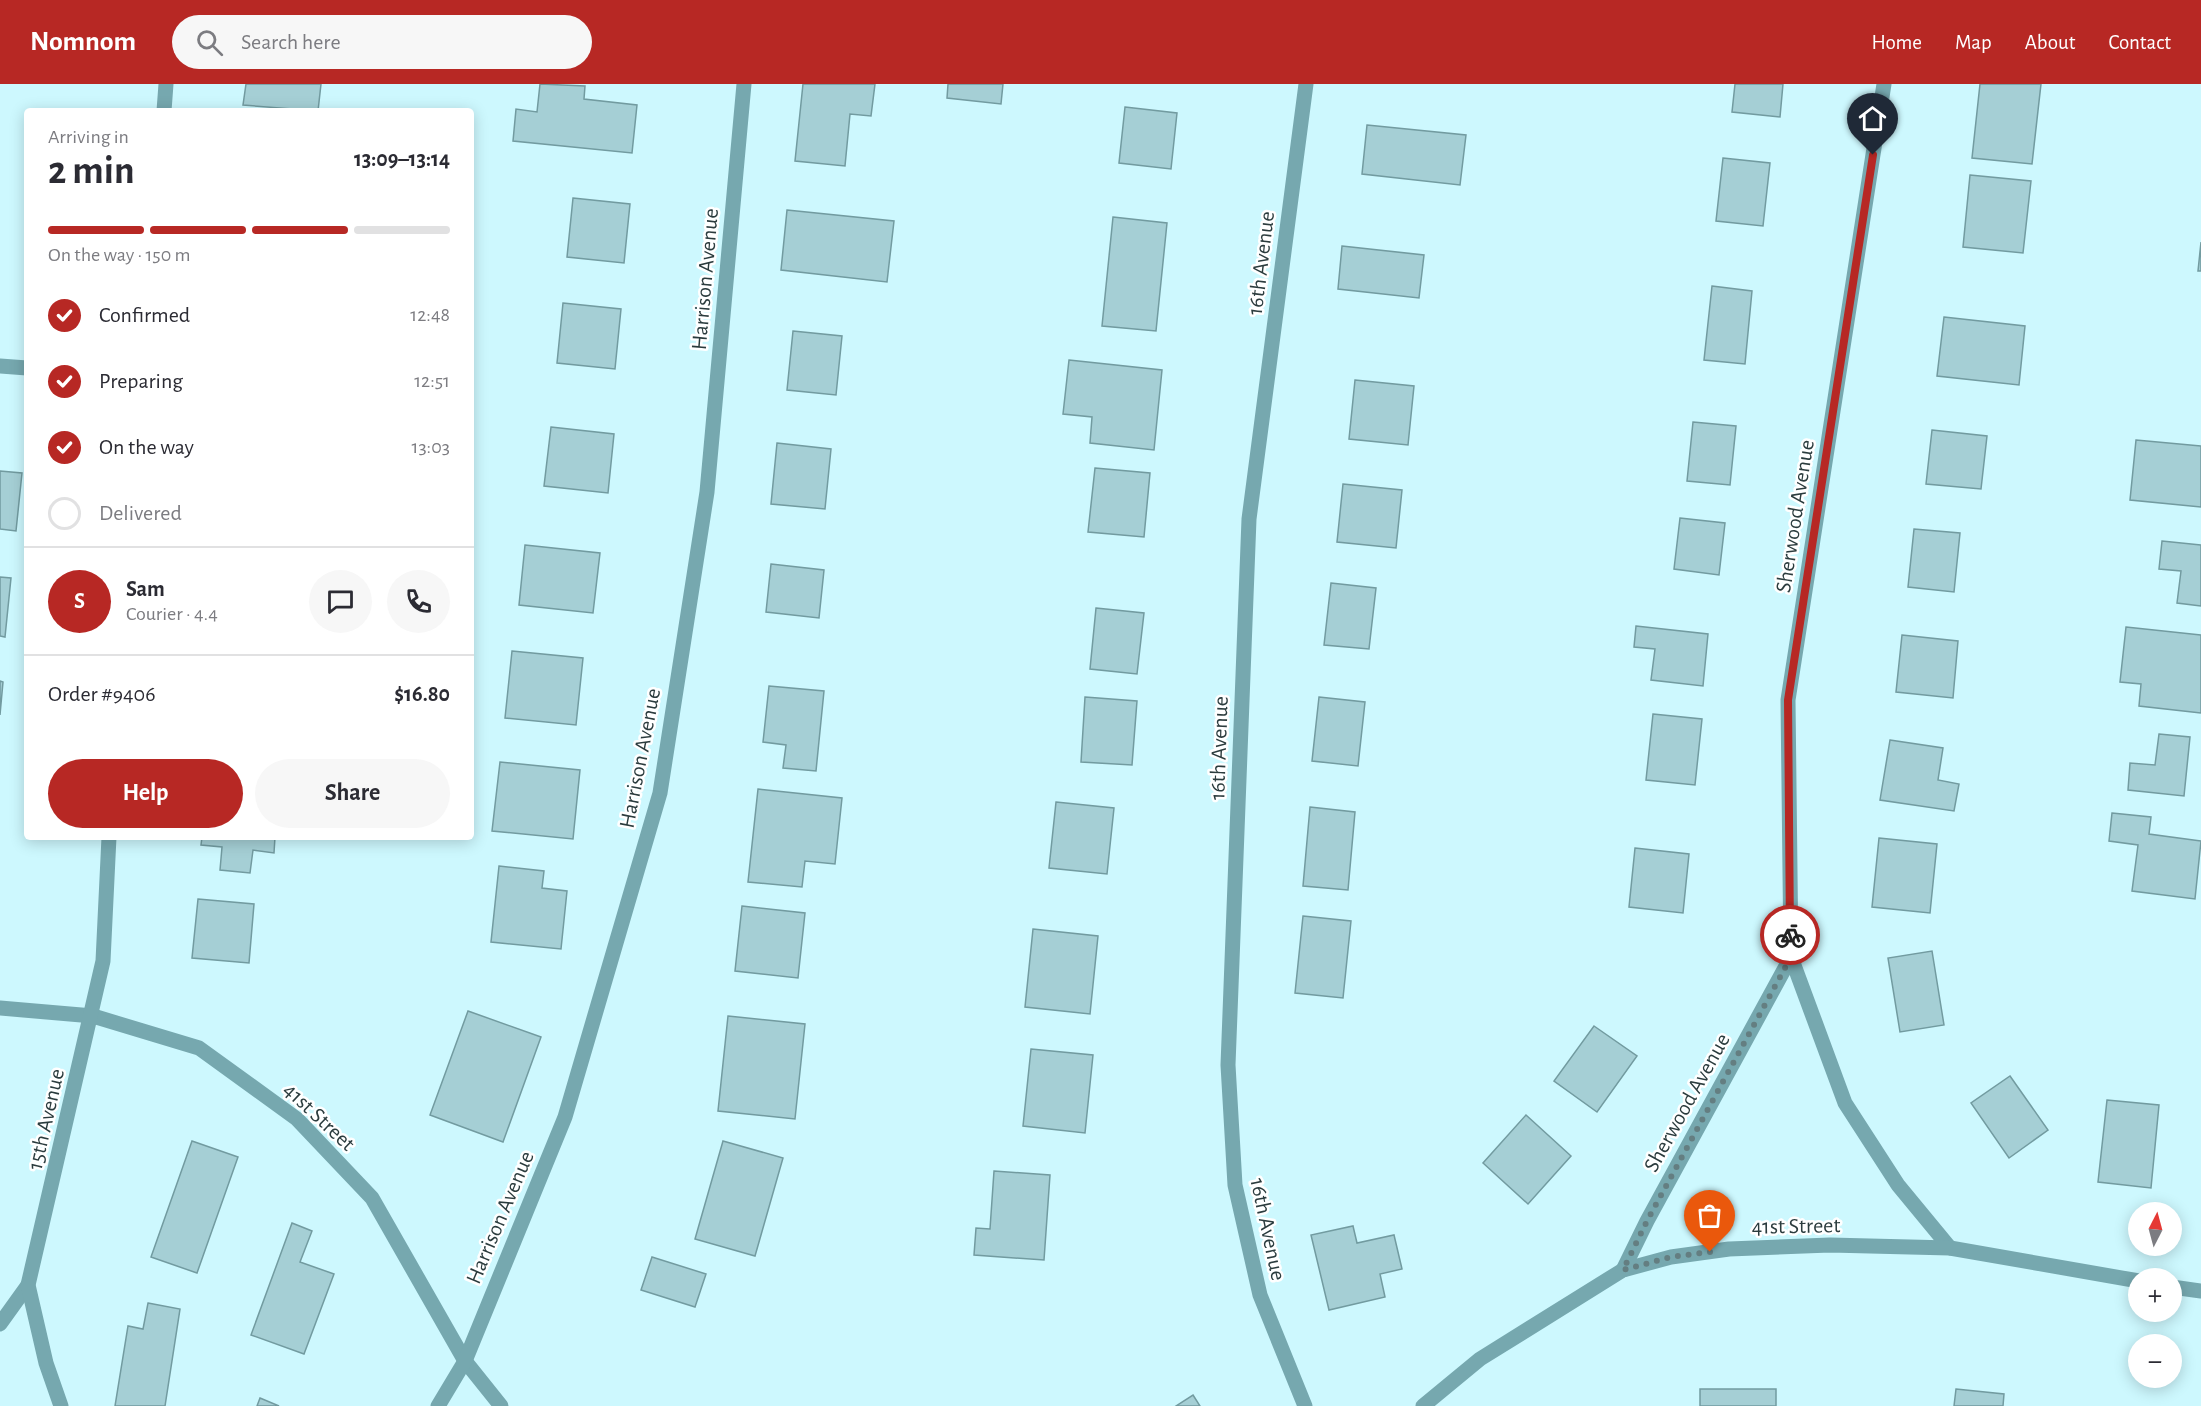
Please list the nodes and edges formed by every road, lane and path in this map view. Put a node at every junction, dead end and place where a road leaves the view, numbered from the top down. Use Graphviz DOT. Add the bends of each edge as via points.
graph roads {
  1 [pos="166,84"];
  2 [pos="744,84"];
  3 [pos="1306,84"];
  4 [pos="1884,84"];
  5 [pos="164,108"];
  6 [pos="0,366"];
  7 [pos="24,368"];
  8 [pos="109,840"];
  9 [pos="1791,957"];
  10 [pos="0,1008"];
  11 [pos="93,1016"];
  12 [pos="1950,1248"];
  13 [pos="1623,1270"];
  14 [pos="2128,1279"];
  15 [pos="28,1285"];
  16 [pos="2182,1288"];
  17 [pos="2201,1291"];
  18 [pos="0,1324"];
  19 [pos="465,1361"];
  20 [pos="61,1406"];
  21 [pos="438,1406"];
  22 [pos="501,1406"];
  23 [pos="1305,1406"];
  24 [pos="1423,1406"];
  1 -- 5 [label="street"];
  2 -- 19 [label="street, Harrison Avenue" via="707,492 660,793 565,1117"];
  3 -- 23 [label="street, 16th Avenue" via="1250,519 1228,1065 1235,1185 1260,1295"];
  4 -- 9 [label="street, Sherwood Avenue" via="1788,700"];
  6 -- 7 [label="street"];
  8 -- 11 [label="street, 15th Avenue" via="103,961"];
  9 -- 12 [label="street, Sherwood Avenue" via="1845,1103 1898,1185"];
  9 -- 13 [label="street, Sherwood Avenue"];
  10 -- 11 [label="street, 41st Street"];
  11 -- 15 [label="street, 15th Avenue"];
  11 -- 19 [label="street, 41st Street" via="199,1048 297,1119 372,1198"];
  12 -- 13 [label="street, 41st Street" via="1830,1245 1729,1249 1671,1257"];
  12 -- 14 [label="street, 41st Street"];
  13 -- 24 [label="street, 41st Street" via="1479,1359"];
  15 -- 18 [label="street"];
  15 -- 20 [label="street, 15th Avenue" via="46,1363"];
  16 -- 17 [label="street"];
  19 -- 21 [label="street, Harrison Avenue"];
  19 -- 22 [label="street, 41st Street"];
}
